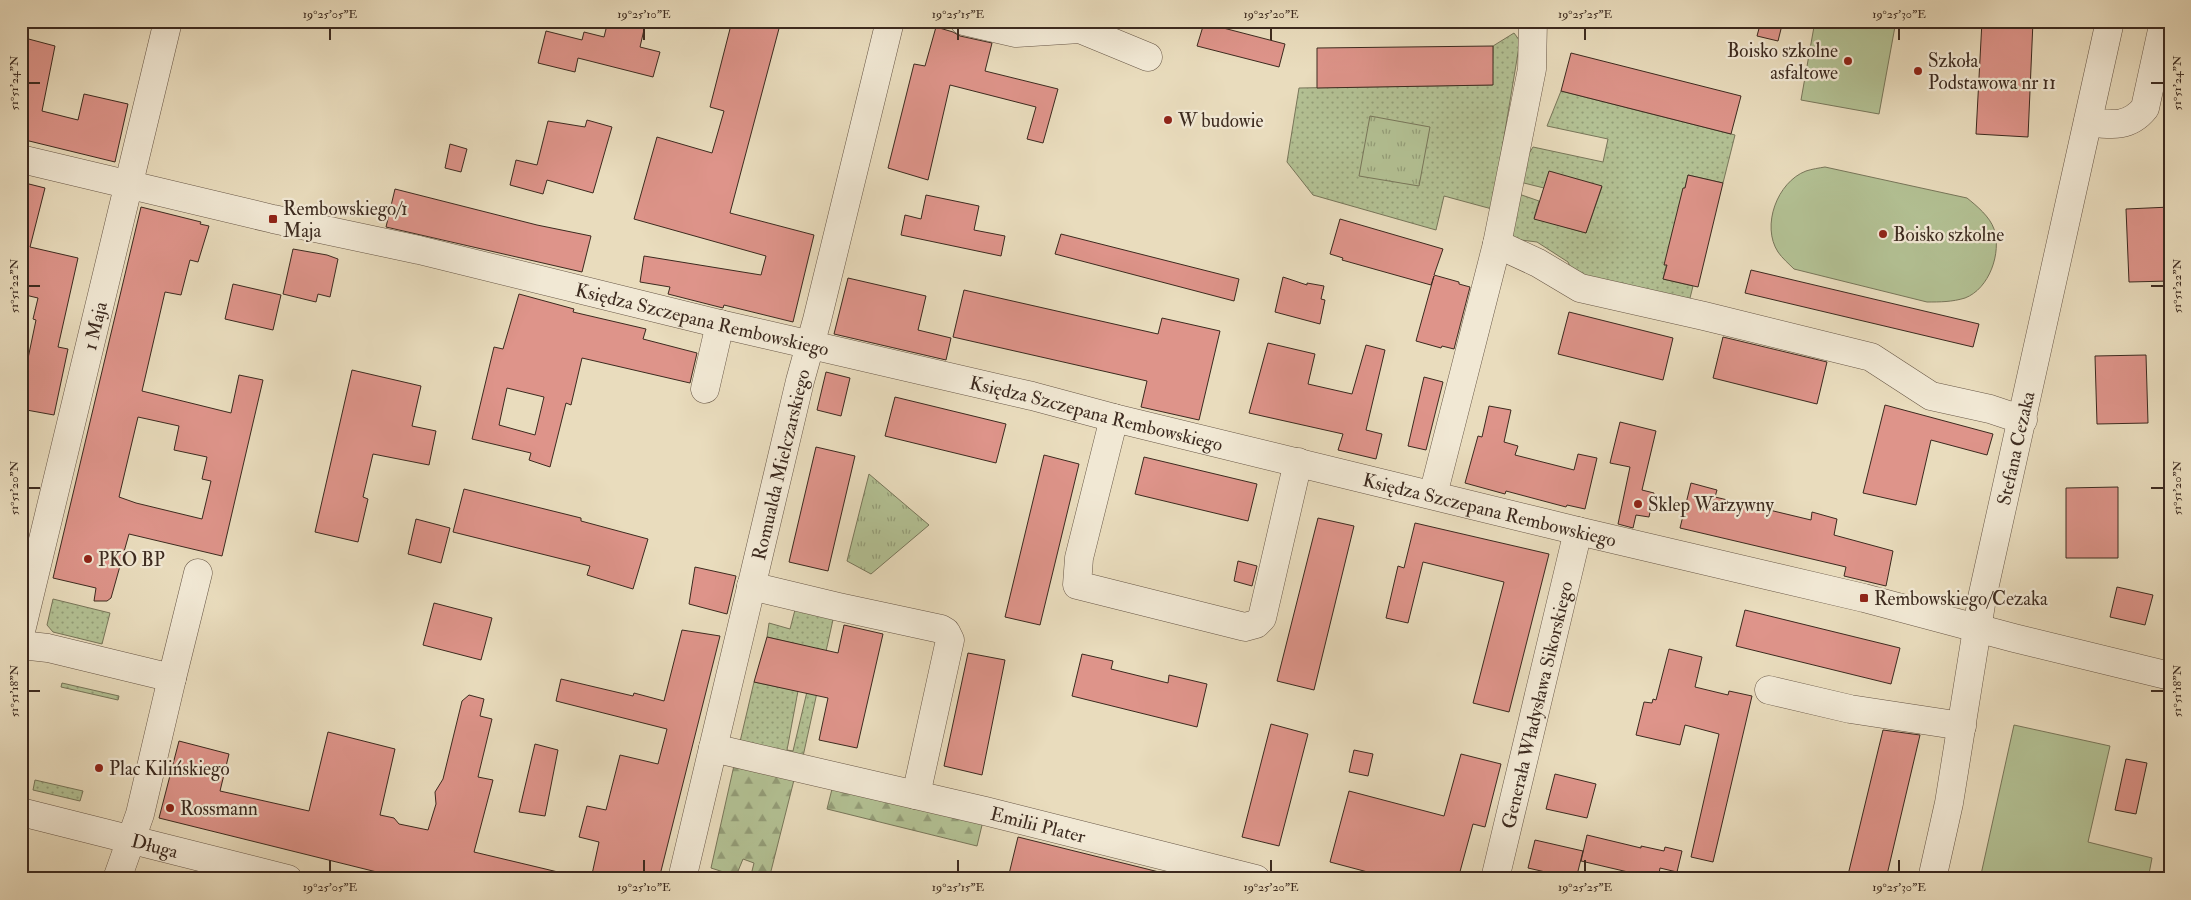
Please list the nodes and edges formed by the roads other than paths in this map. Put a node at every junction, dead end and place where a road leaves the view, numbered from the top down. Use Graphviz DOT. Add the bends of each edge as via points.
graph roads {
  1 [pos="168,21"];
  2 [pos="890,21"];
  3 [pos="964,21"];
  4 [pos="1533,21"];
  5 [pos="2110,21"];
  6 [pos="2164,21"];
  7 [pos="1148,57"];
  8 [pos="2088,122"];
  9 [pos="21,159"];
  10 [pos="129,185"];
  11 [pos="1497,244"];
  12 [pos="720,324"];
  13 [pos="810,344"];
  14 [pos="705,389"];
  15 [pos="1114,418"];
  16 [pos="2023,420"];
  17 [pos="1298,462"];
  18 [pos="1433,495"];
  19 [pos="1578,531"];
  20 [pos="198,573"];
  21 [pos="752,586"];
  22 [pos="1978,627"];
  23 [pos="21,631"];
  24 [pos="21,645"];
  25 [pos="2170,676"];
  26 [pos="172,678"];
  27 [pos="1769,690"];
  28 [pos="1962,726"];
  29 [pos="713,748"];
  30 [pos="916,795"];
  31 [pos="21,812"];
  32 [pos="130,840"];
  33 [pos="117,879"];
  34 [pos="288,879"];
  35 [pos="682,879"];
  36 [pos="1256,879"];
  37 [pos="1495,879"];
  38 [pos="1932,879"];
  1 -- 10 [label="street, 1 Maja"];
  2 -- 13 [label="street, Romualda Mielczarskiego"];
  3 -- 7 [label="street" via="1016,33 1080,28"];
  4 -- 11 [label="street" via="1532,69"];
  5 -- 8 [label="street, Stefana Cezaka"];
  6 -- 8 [label="street" via="2145,108 2138,117 2125,123"];
  8 -- 16 [label="street, Stefana Cezaka"];
  9 -- 10 [label="street, Księdza Szczepana Rembowskiego"];
  10 -- 12 [label="street, Księdza Szczepana Rembowskiego" via="419,250"];
  10 -- 23 [label="street, 1 Maja"];
  11 -- 16 [label="street" via="1580,288 1871,357 1931,396"];
  11 -- 18 [label="street"];
  12 -- 13 [label="street, Księdza Szczepana Rembowskiego"];
  12 -- 14 [label="street"];
  13 -- 15 [label="street, Księdza Szczepana Rembowskiego"];
  13 -- 21 [label="street, Romualda Mielczarskiego"];
  15 -- 17 [label="street, Księdza Szczepana Rembowskiego"];
  15 -- 17 [label="street" via="1076,585 1236,625 1250,626 1262,618"];
  16 -- 22 [label="street, Stefana Cezaka"];
  17 -- 18 [label="street, Księdza Szczepana Rembowskiego"];
  18 -- 19 [label="street, Księdza Szczepana Rembowskiego"];
  19 -- 22 [label="street, Księdza Szczepana Rembowskiego"];
  19 -- 37 [label="street, Generała Władysława Sikorskiego"];
  20 -- 26 [label="street"];
  21 -- 29 [label="street, Romualda Mielczarskiego"];
  21 -- 30 [label="street" via="946,632 950,640"];
  22 -- 25 [label="street, Księdza Szczepana Rembowskiego"];
  22 -- 28 [label="street, Stefana Cezaka"];
  24 -- 26 [label="street" via="48,648"];
  26 -- 32 [label="street" via="140,814"];
  27 -- 28 [label="street" via="1850,708"];
  28 -- 38 [label="street, Stefana Cezaka"];
  29 -- 30 [label="street, Emilii Plater"];
  29 -- 35 [label="street, Romualda Mielczarskiego"];
  30 -- 36 [label="street, Emilii Plater"];
  31 -- 32 [label="street, Długa"];
  32 -- 33 [label="street"];
  32 -- 34 [label="street, Długa"];
}
